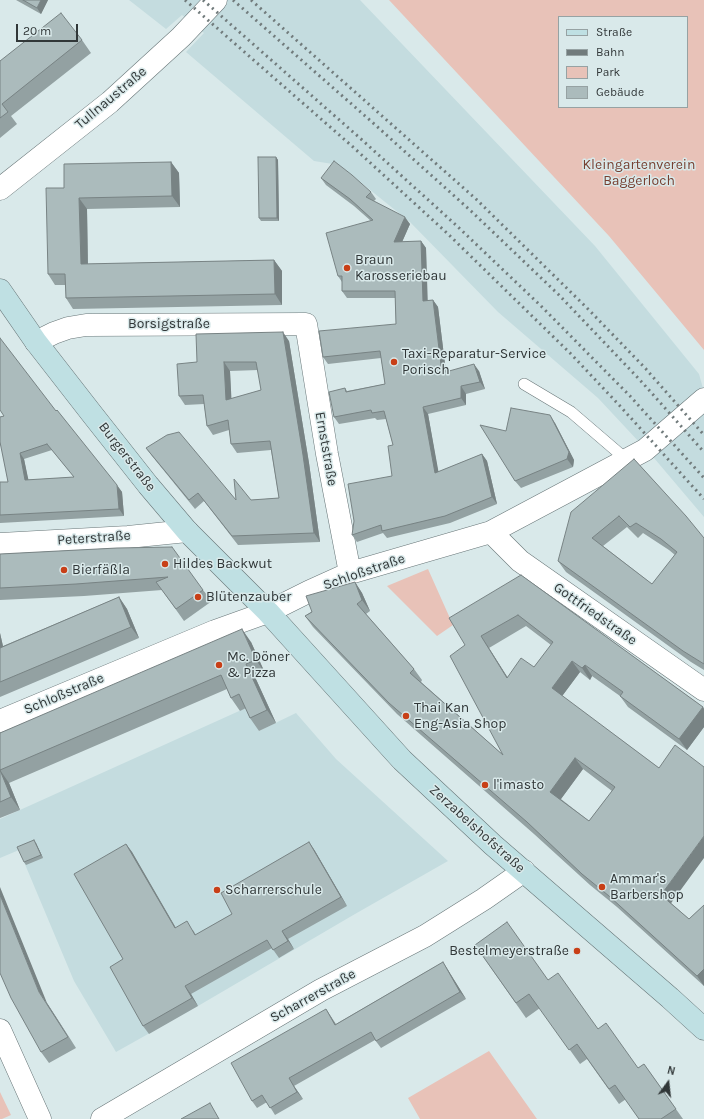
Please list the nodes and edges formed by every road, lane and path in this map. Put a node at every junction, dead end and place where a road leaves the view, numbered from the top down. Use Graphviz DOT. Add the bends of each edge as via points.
graph roads {
  1 [pos="216,0"];
  2 [pos="0,189"];
  3 [pos="0,290"];
  4 [pos="306,324"];
  5 [pos="36,342"];
  6 [pos="524,384"];
  7 [pos="698,404"];
  8 [pos="627,460"];
  9 [pos="187,531"];
  10 [pos="490,532"];
  11 [pos="0,544"];
  12 [pos="350,573"];
  13 [pos="268,612"];
  14 [pos="704,690"];
  15 [pos="0,721"];
  16 [pos="524,871"];
  17 [pos="701,1021"];
  18 [pos="0,1030"];
  19 [pos="40,1119"];
  20 [pos="102,1119"];
  1 -- 2 [label="street, Tullnaustraße" via="181,37 110,102"];
  3 -- 5 [label="street, Burgerstraße"];
  4 -- 5 [label="street, Borsigstraße" via="86,325 68,328"];
  4 -- 12 [label="street, Ernststraße"];
  5 -- 9 [label="street, Burgerstraße" via="148,486"];
  6 -- 8 [label="lane" via="572,412"];
  7 -- 8 [label="street, Schloßstraße" via="646,450"];
  8 -- 10 [label="street, Schloßstraße"];
  9 -- 11 [label="street, Peterstraße"];
  9 -- 13 [label="street, Burgerstraße"];
  10 -- 12 [label="street, Schloßstraße"];
  10 -- 14 [label="street, Gottfriedstraße" via="520,562"];
  12 -- 13 [label="street, Schloßstraße"];
  13 -- 15 [label="street, Schloßstraße" via="215,631"];
  13 -- 16 [label="street, Zerzabelshofstraße" via="402,760"];
  16 -- 17 [label="street, Zerzabelshofstraße"];
  16 -- 20 [label="street, Scharrerstraße" via="425,936 321,990"];
  18 -- 19 [label="street"];
}
